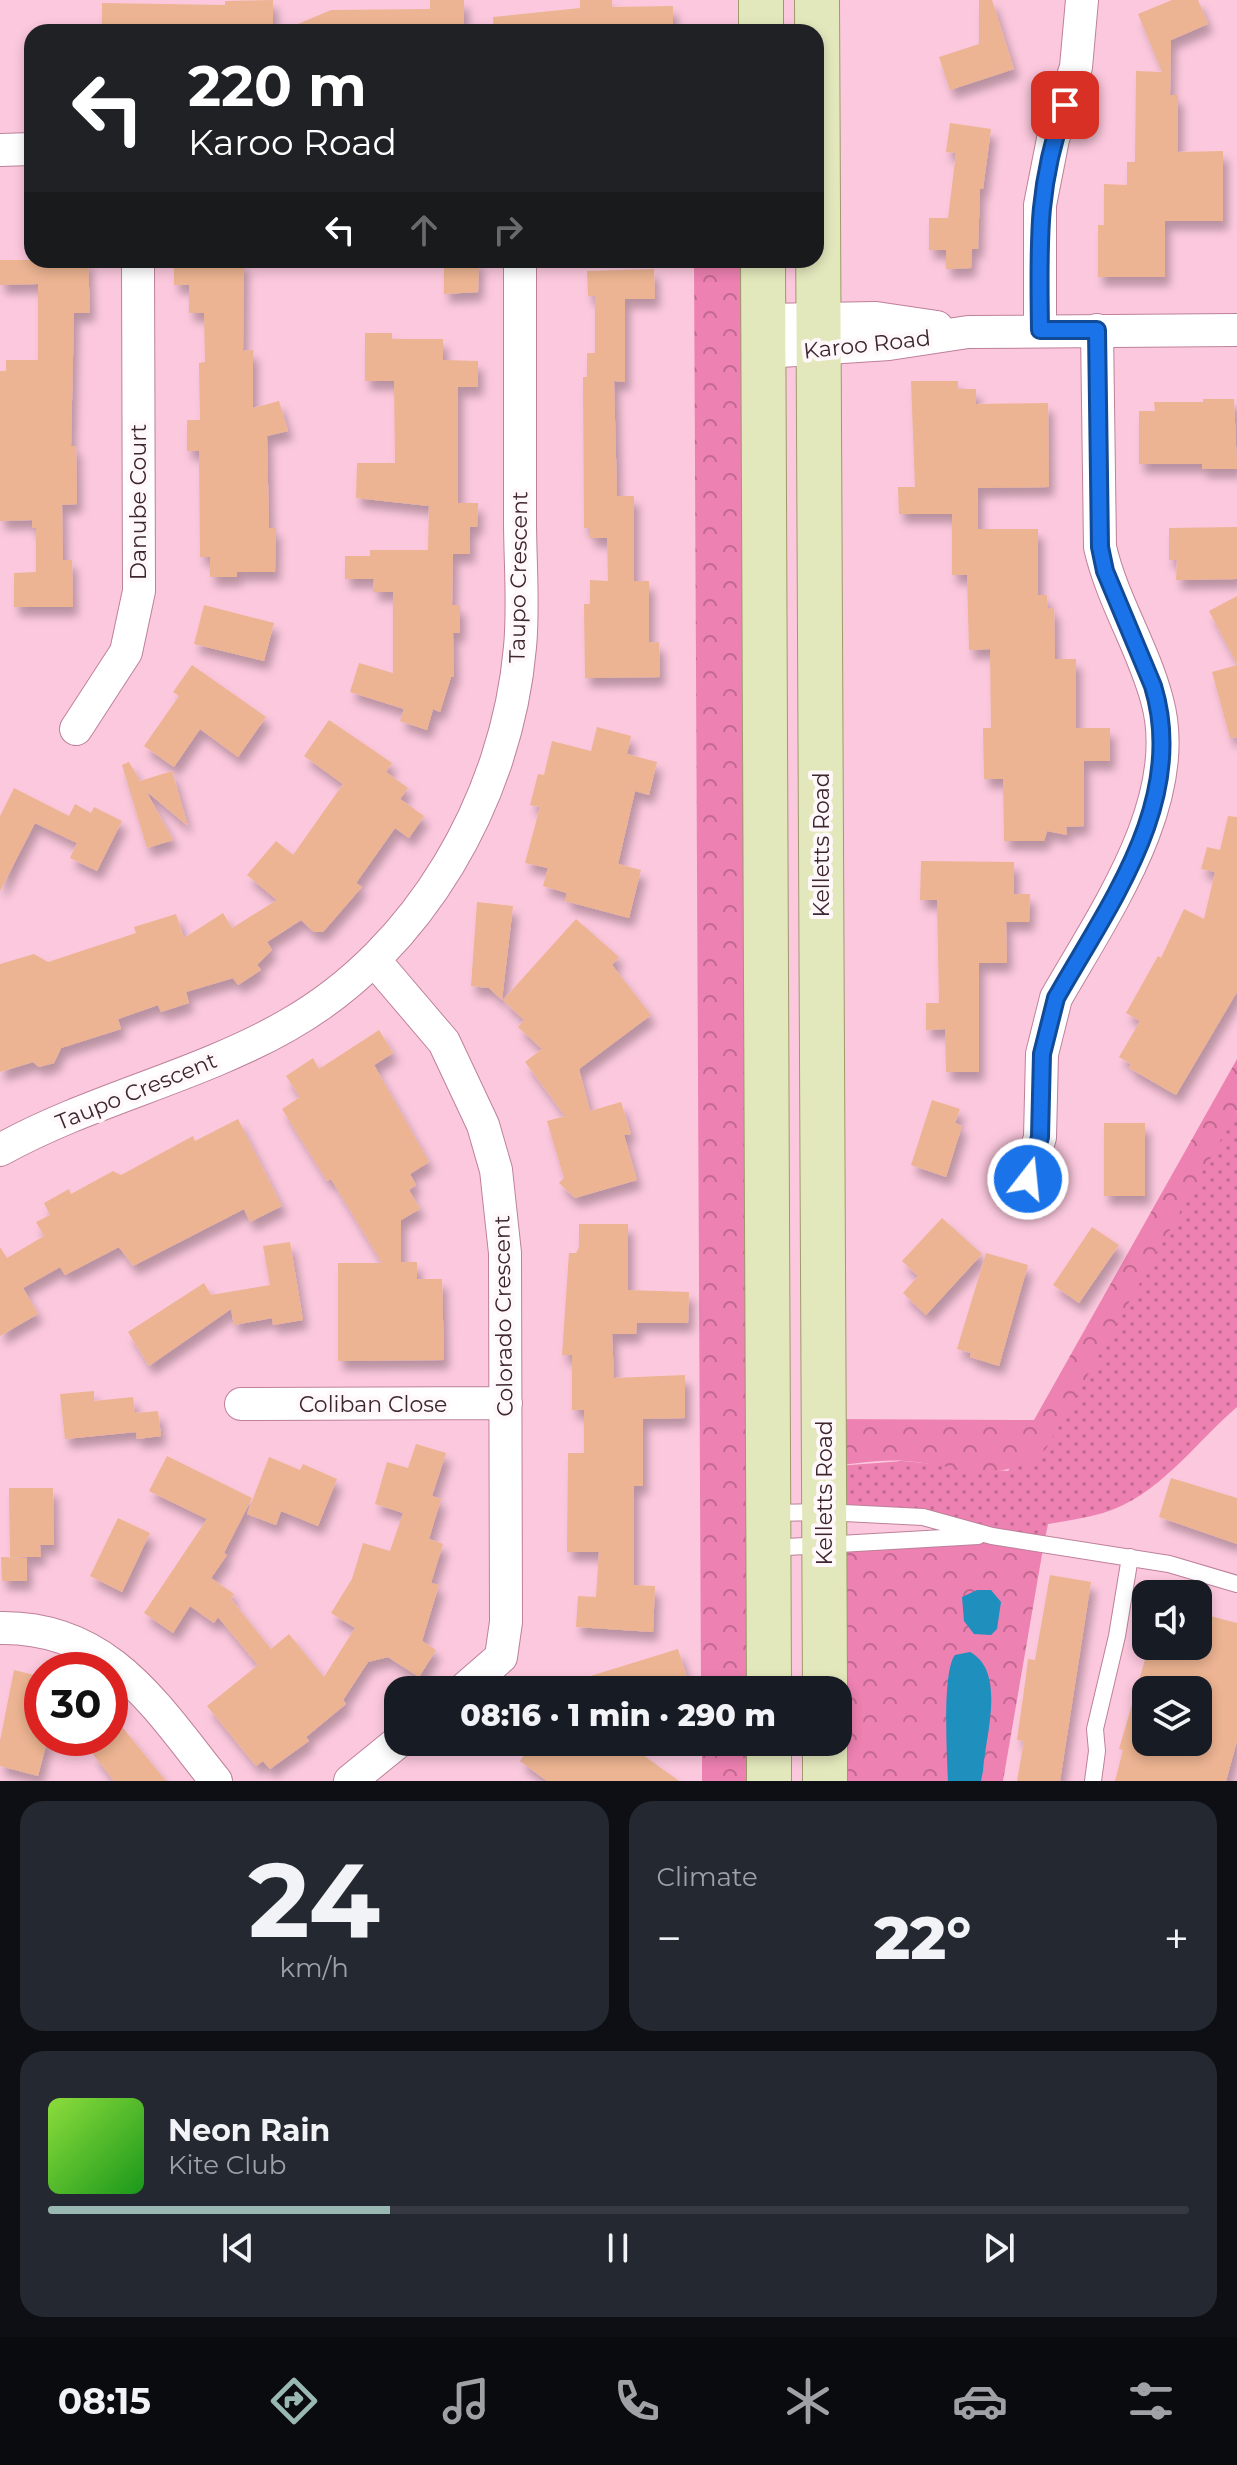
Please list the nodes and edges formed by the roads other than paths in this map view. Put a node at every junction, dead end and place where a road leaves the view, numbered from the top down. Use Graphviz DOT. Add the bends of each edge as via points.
graph roads {
  1 [pos="761,0"];
  2 [pos="817,0"];
  3 [pos="1082,0"];
  4 [pos="761,24"];
  5 [pos="817,24"];
  6 [pos="24,149"];
  7 [pos="0,150"];
  8 [pos="138,268"];
  9 [pos="520,268"];
  10 [pos="763,268"];
  11 [pos="818,268"];
  12 [pos="1040,330"];
  13 [pos="1097,330"];
  14 [pos="1237,330"];
  15 [pos="765,336"];
  16 [pos="819,336"];
  17 [pos="76,729"];
  18 [pos="375,961"];
  19 [pos="0,1150"];
  20 [pos="1028,1179"];
  21 [pos="506,1403"];
  22 [pos="241,1404"];
  23 [pos="824,1528"];
  24 [pos="768,1531"];
  25 [pos="992,1536"];
  26 [pos="1130,1557"];
  27 [pos="1237,1584"];
  28 [pos="0,1628"];
  29 [pos="486,1676"];
  30 [pos="769,1676"];
  31 [pos="825,1676"];
  32 [pos="384,1753"];
  33 [pos="769,1756"];
  34 [pos="825,1756"];
  35 [pos="216,1781"];
  36 [pos="350,1781"];
  37 [pos="769,1781"];
  38 [pos="825,1781"];
  39 [pos="1093,1781"];
  1 -- 4 [label="main road"];
  2 -- 5 [label="main road, Kelletts Road"];
  3 -- 12 [label="street" via="1076,67 1053,139 1040,205"];
  6 -- 7 [label="street"];
  8 -- 17 [label="street, Danube Court" via="139,591 126,652"];
  9 -- 18 [label="street, Taupo Crescent" via="520,647 511,700 499,749 461,844 416,913"];
  10 -- 15 [label="main road"];
  11 -- 16 [label="main road, Kelletts Road"];
  12 -- 13 [label="street, Karoo Road"];
  12 -- 16 [label="street, Karoo Road" via="968,332 876,318"];
  13 -- 14 [label="street, Karoo Road"];
  13 -- 20 [label="street" via="1100,547 1159,705 1161,749 1146,835 1056,998 1047,1026 1040,1137"];
  15 -- 16 [label="street, Karoo Road"];
  15 -- 24 [label="main road"];
  16 -- 23 [label="main road, Kelletts Road"];
  18 -- 19 [label="street, Taupo Crescent" via="292,1023 254,1044 92,1106"];
  18 -- 21 [label="street, Colorado Crescent" via="444,1042 483,1125 503,1215"];
  21 -- 22 [label="street, Coliban Close"];
  21 -- 29 [label="street, Colorado Crescent" via="510,1662"];
  23 -- 24 [label="lane"];
  23 -- 24 [label="lane"];
  23 -- 25 [label="lane"];
  23 -- 25 [label="lane" via="923,1517"];
  23 -- 31 [label="main road, Kelletts Road"];
  24 -- 30 [label="main road"];
  25 -- 26 [label="lane"];
  26 -- 27 [label="lane"];
  26 -- 39 [label="lane" via="1095,1729"];
  28 -- 35 [label="street" via="62,1634 114,1663 142,1689"];
  32 -- 36 [label="street"];
  33 -- 37 [label="main road"];
  34 -- 38 [label="main road"];
}
